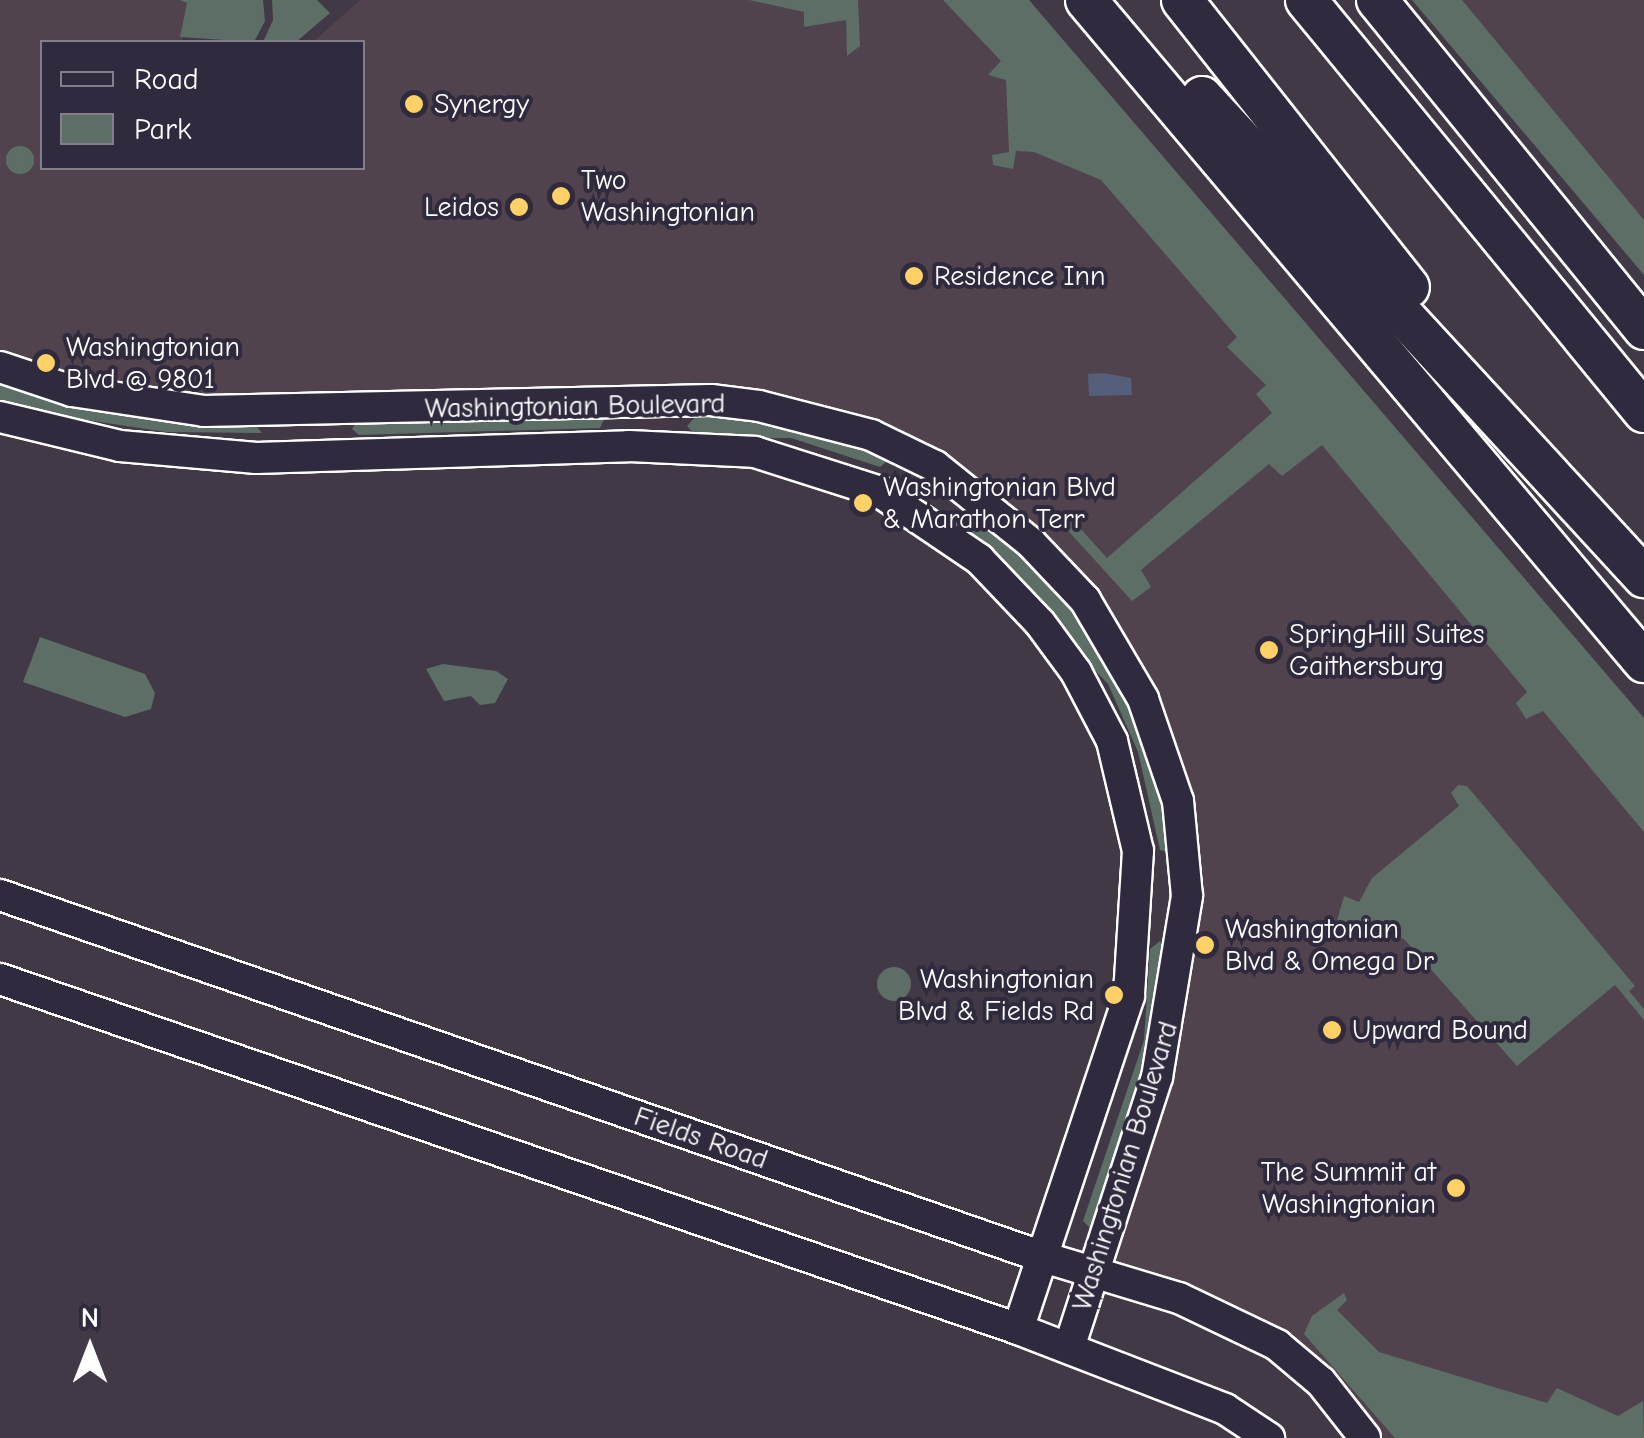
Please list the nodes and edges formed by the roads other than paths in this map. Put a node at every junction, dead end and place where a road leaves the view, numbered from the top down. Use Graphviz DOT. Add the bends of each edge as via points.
graph roads {
  1 [pos="1086,0"];
  2 [pos="1117,0"];
  3 [pos="1182,0"];
  4 [pos="1306,0"];
  5 [pos="1377,0"];
  6 [pos="1644,329"];
  7 [pos="0,368"];
  8 [pos="628,401"];
  9 [pos="300,411"];
  10 [pos="1644,412"];
  11 [pos="0,417"];
  12 [pos="629,446"];
  13 [pos="300,457"];
  14 [pos="1566,487"];
  15 [pos="1644,577"];
  16 [pos="1644,662"];
  17 [pos="0,895"];
  18 [pos="0,979"];
  19 [pos="1043,1257"];
  20 [pos="1095,1271"];
  21 [pos="1018,1329"];
  22 [pos="1069,1348"];
  23 [pos="1269,1438"];
  24 [pos="1365,1438"];
  1 -- 16 [label="highway"];
  2 -- 14 [label="highway" via="1292,198"];
  3 -- 14 [label="highway"];
  4 -- 10 [label="highway"];
  5 -- 6 [label="highway"];
  7 -- 9 [label="street, Washingtonian Boulevard" via="140,403"];
  8 -- 9 [label="street, Washingtonian Boulevard"];
  8 -- 12 [label="street"];
  8 -- 20 [label="street, Washingtonian Boulevard" via="711,400 792,413 870,435 935,466 1031,542 1072,586 1128,670 1178,801 1188,896 1164,1049"];
  9 -- 13 [label="street"];
  11 -- 13 [label="street, Washingtonian Boulevard" via="130,448"];
  12 -- 13 [label="street, Washingtonian Boulevard"];
  12 -- 19 [label="street, Washingtonian Boulevard" via="755,452 855,482 908,507 978,559 1040,622 1106,730 1136,828 1135,956 1118,1036"];
  14 -- 15 [label="highway"];
  17 -- 19 [label="street, Fields Road"];
  18 -- 21 [label="street"];
  19 -- 20 [label="street, Fields Road"];
  19 -- 21 [label="street, Washingtonian Boulevard"];
  20 -- 22 [label="street, Washingtonian Boulevard"];
  20 -- 24 [label="street, Fields Road" via="1179,1298 1277,1345 1321,1382"];
  21 -- 22 [label="street"];
  22 -- 23 [label="street" via="1225,1409"];
}
